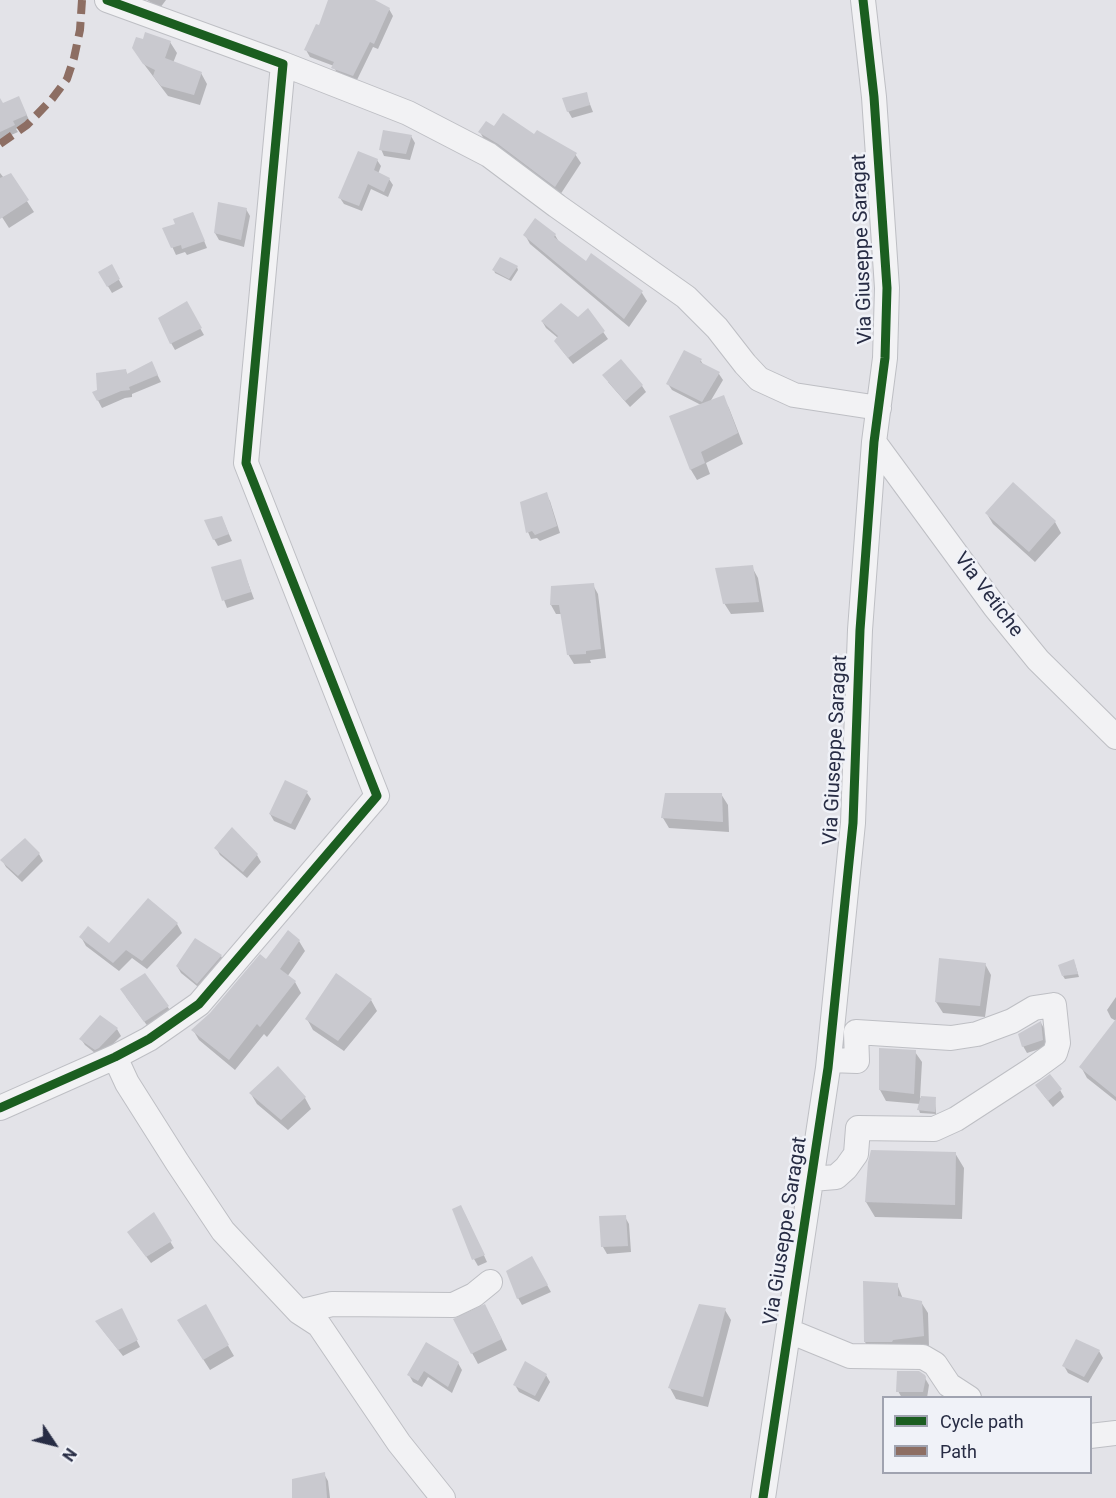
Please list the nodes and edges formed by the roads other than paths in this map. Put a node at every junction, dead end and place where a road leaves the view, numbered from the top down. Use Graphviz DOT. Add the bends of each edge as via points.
graph roads {
  1 [pos="107,0"];
  2 [pos="863,0"];
  3 [pos="283,64"];
  4 [pos="879,408"];
  5 [pos="874,442"];
  6 [pos="1116,737"];
  7 [pos="115,1057"];
  8 [pos="829,1060"];
  9 [pos="0,1108"];
  10 [pos="812,1179"];
  11 [pos="490,1282"];
  12 [pos="299,1312"];
  13 [pos="789,1331"];
  14 [pos="966,1396"];
  15 [pos="1116,1433"];
  16 [pos="1092,1436"];
  17 [pos="443,1498"];
  18 [pos="763,1498"];
  1 -- 3 [label="street"];
  2 -- 4 [label="street, Via Giuseppe Saragat" via="887,288"];
  3 -- 4 [label="street" via="408,113 489,155 686,297 759,379 794,395"];
  3 -- 7 [label="street" via="246,463 378,796 199,1004"];
  4 -- 5 [label="street, Via Giuseppe Saragat"];
  5 -- 6 [label="street, Via Vetiche" via="995,608 1038,660"];
  5 -- 8 [label="street, Via Giuseppe Saragat" via="860,630 853,823"];
  7 -- 9 [label="street"];
  7 -- 12 [label="street" via="127,1083 223,1231"];
  8 -- 10 [label="street, Via Giuseppe Saragat"];
  8 -- 10 [label="street" via="857,1061 856,1032 951,1038 977,1034 1034,1008 1054,1005 1058,1043 1055,1053 995,1095 934,1129 858,1128 855,1154 846,1168 836,1177"];
  10 -- 13 [label="street, Via Giuseppe Saragat"];
  11 -- 12 [label="street" via="453,1305 332,1304"];
  12 -- 17 [label="street" via="319,1325 399,1443"];
  13 -- 14 [label="street" via="850,1356 923,1357 935,1364 949,1386"];
  13 -- 18 [label="street, Via Giuseppe Saragat"];
  15 -- 16 [label="street"];
}
